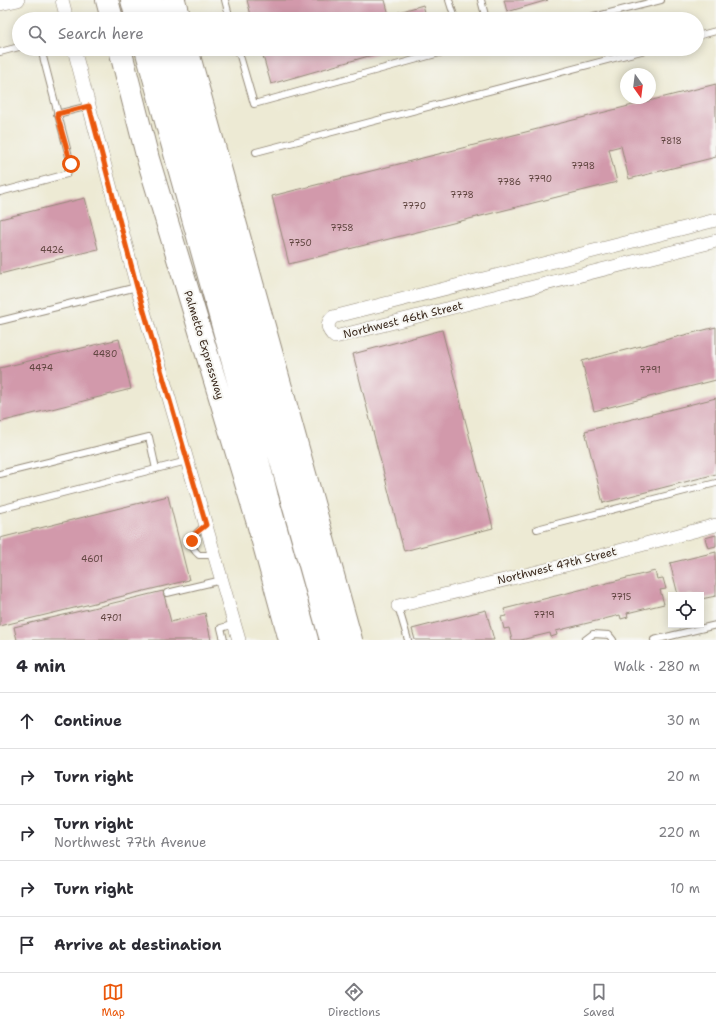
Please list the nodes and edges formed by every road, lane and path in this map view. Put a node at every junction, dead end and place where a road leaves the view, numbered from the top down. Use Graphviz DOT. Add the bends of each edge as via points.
graph roads {
  1 [pos="18,0"];
  2 [pos="62,0"];
  3 [pos="132,0"];
  4 [pos="152,0"];
  5 [pos="174,0"];
  6 [pos="225,0"];
  7 [pos="449,0"];
  8 [pos="481,0"];
  9 [pos="661,0"];
  10 [pos="0,4"];
  11 [pos="65,12"];
  12 [pos="135,12"];
  13 [pos="156,12"];
  14 [pos="177,12"];
  15 [pos="228,12"];
  16 [pos="453,12"];
  17 [pos="484,12"];
  18 [pos="614,12"];
  19 [pos="716,32"];
  20 [pos="704,35"];
  21 [pos="12,49"];
  22 [pos="0,52"];
  23 [pos="43,56"];
  24 [pos="76,56"];
  25 [pos="122,56"];
  26 [pos="148,56"];
  27 [pos="168,56"];
  28 [pos="189,56"];
  29 [pos="240,56"];
  30 [pos="429,56"];
  31 [pos="622,56"];
  32 [pos="89,106"];
  33 [pos="57,114"];
  34 [pos="256,152"];
  35 [pos="0,192"];
  36 [pos="716,220"];
  37 [pos="636,240"];
  38 [pos="716,242"];
  39 [pos="642,260"];
  40 [pos="137,287"];
  41 [pos="0,322"];
  42 [pos="187,461"];
  43 [pos="156,469"];
  44 [pos="0,474"];
  45 [pos="716,483"];
  46 [pos="0,509"];
  47 [pos="206,525"];
  48 [pos="716,525"];
  49 [pos="537,529"];
  50 [pos="214,555"];
  51 [pos="222,580"];
  52 [pos="167,593"];
  53 [pos="398,606"];
  54 [pos="235,624"];
  55 [pos="716,625"];
  56 [pos="224,640"];
  57 [pos="239,640"];
  58 [pos="290,640"];
  59 [pos="307,640"];
  60 [pos="331,640"];
  61 [pos="351,640"];
  62 [pos="408,640"];
  63 [pos="584,640"];
  64 [pos="613,640"];
  65 [pos="654,640"];
  1 -- 10 [label="street"];
  2 -- 11 [label="street"];
  3 -- 12 [label="highway"];
  4 -- 13 [label="highway"];
  5 -- 14 [label="highway"];
  6 -- 15 [label="lane"];
  7 -- 16 [label="lane"];
  8 -- 17 [label="lane"];
  9 -- 18 [label="lane"];
  19 -- 20 [label="lane"];
  21 -- 22 [label="lane"];
  23 -- 33 [label="lane"];
  24 -- 32 [label="street"];
  25 -- 58 [label="highway, Palmetto Expressway" via="148,158 258,522"];
  26 -- 59 [label="highway"];
  27 -- 60 [label="highway"];
  28 -- 61 [label="highway"];
  29 -- 30 [label="lane" via="254,104"];
  31 -- 34 [label="lane"];
  32 -- 33 [label="lane"];
  32 -- 40 [label="street"];
  33 -- 35 [label="lane" via="71,164 67,174"];
  36 -- 37 [label="street, Northwest 46th Street"];
  37 -- 39 [label="street"];
  37 -- 39 [label="street, Northwest 46th Street" via="333,317 327,326 335,337"];
  38 -- 39 [label="street, Northwest 46th Street"];
  40 -- 41 [label="lane"];
  40 -- 42 [label="street"];
  42 -- 43 [label="lane"];
  42 -- 47 [label="street"];
  43 -- 44 [label="lane" via="149,437"];
  43 -- 46 [label="lane"];
  45 -- 49 [label="lane"];
  47 -- 50 [label="street"];
  47 -- 50 [label="lane" via="196,533 192,541 194,551 199,555"];
  48 -- 53 [label="street, Northwest 47th Street"];
  50 -- 51 [label="street"];
  51 -- 52 [label="lane"];
  51 -- 54 [label="street"];
  53 -- 62 [label="lane"];
  54 -- 56 [label="lane" via="221,628"];
  54 -- 57 [label="street"];
  55 -- 65 [label="lane"];
  63 -- 64 [label="lane" via="593,634 609,634"];
}
